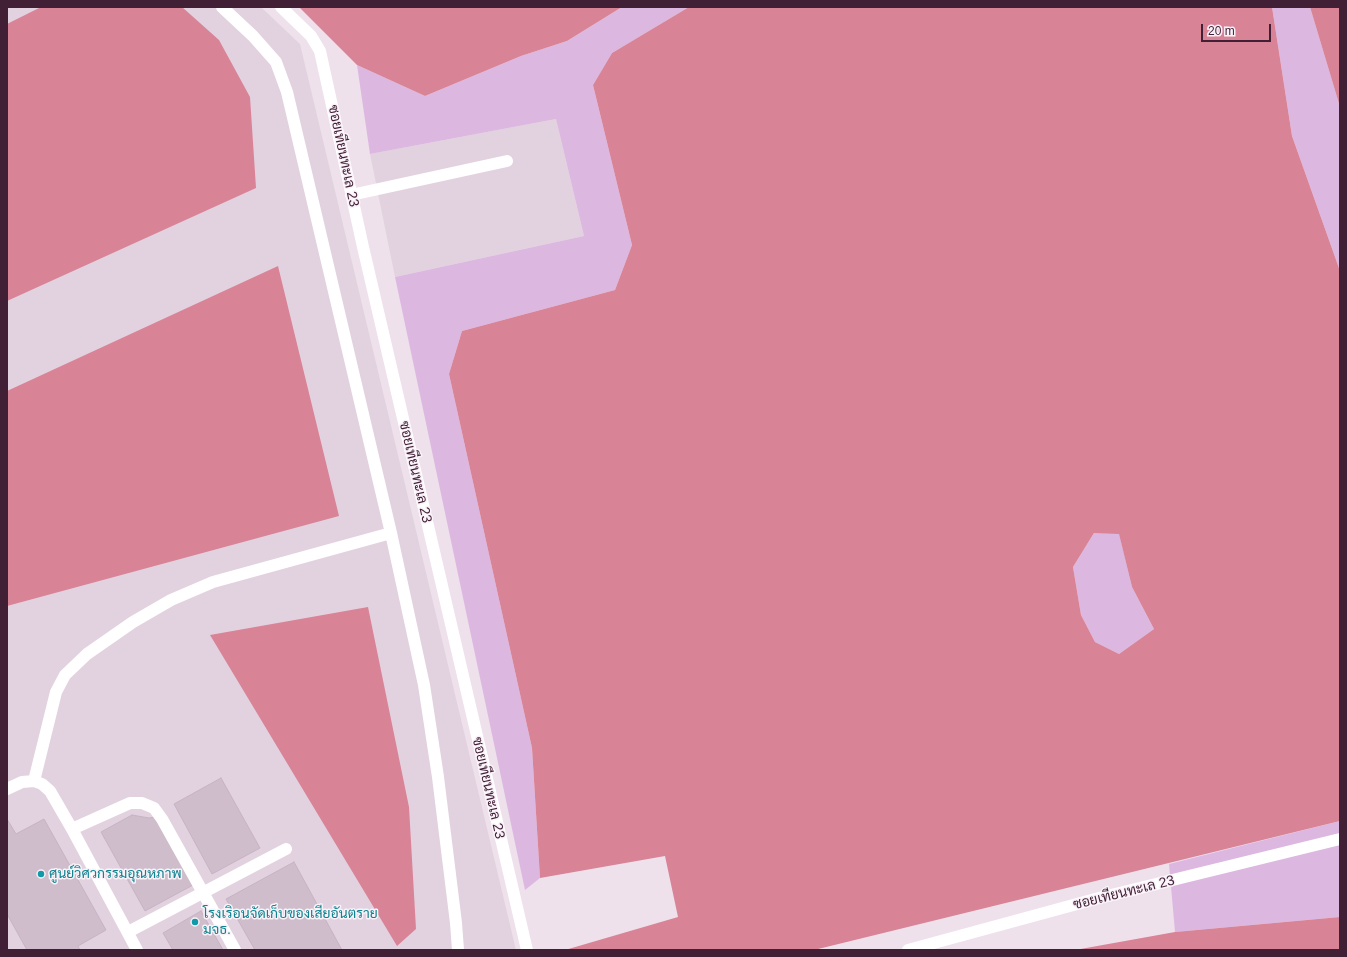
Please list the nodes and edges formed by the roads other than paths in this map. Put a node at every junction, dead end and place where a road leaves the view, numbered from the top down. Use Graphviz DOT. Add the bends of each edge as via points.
graph roads {
  1 [pos="222,7"];
  2 [pos="281,7"];
  3 [pos="507,161"];
  4 [pos="351,195"];
  5 [pos="391,533"];
  6 [pos="34,780"];
  7 [pos="7,789"];
  8 [pos="72,829"];
  9 [pos="1340,839"];
  10 [pos="286,849"];
  11 [pos="203,893"];
  12 [pos="128,932"];
  13 [pos="137,950"];
  14 [pos="235,950"];
  15 [pos="458,950"];
  16 [pos="526,950"];
  17 [pos="908,950"];
  1 -- 5 [label="street" via="276,62 287,92"];
  2 -- 4 [label="street, ซอยเทียนทะเล 23" via="311,36 320,51"];
  3 -- 4 [label="street"];
  4 -- 16 [label="street, ซอยเทียนทะเล 23"];
  5 -- 6 [label="street" via="213,582 171,600 86,654 65,675 56,692"];
  5 -- 15 [label="street" via="424,685 439,785"];
  6 -- 7 [label="street"];
  6 -- 8 [label="street" via="50,791"];
  8 -- 11 [label="street" via="130,804 142,803 154,808"];
  8 -- 12 [label="street"];
  9 -- 17 [label="street, ซอยเทียนทะเล 23" via="1099,898"];
  10 -- 11 [label="street"];
  11 -- 12 [label="street"];
  11 -- 14 [label="street"];
  12 -- 13 [label="street"];
}
